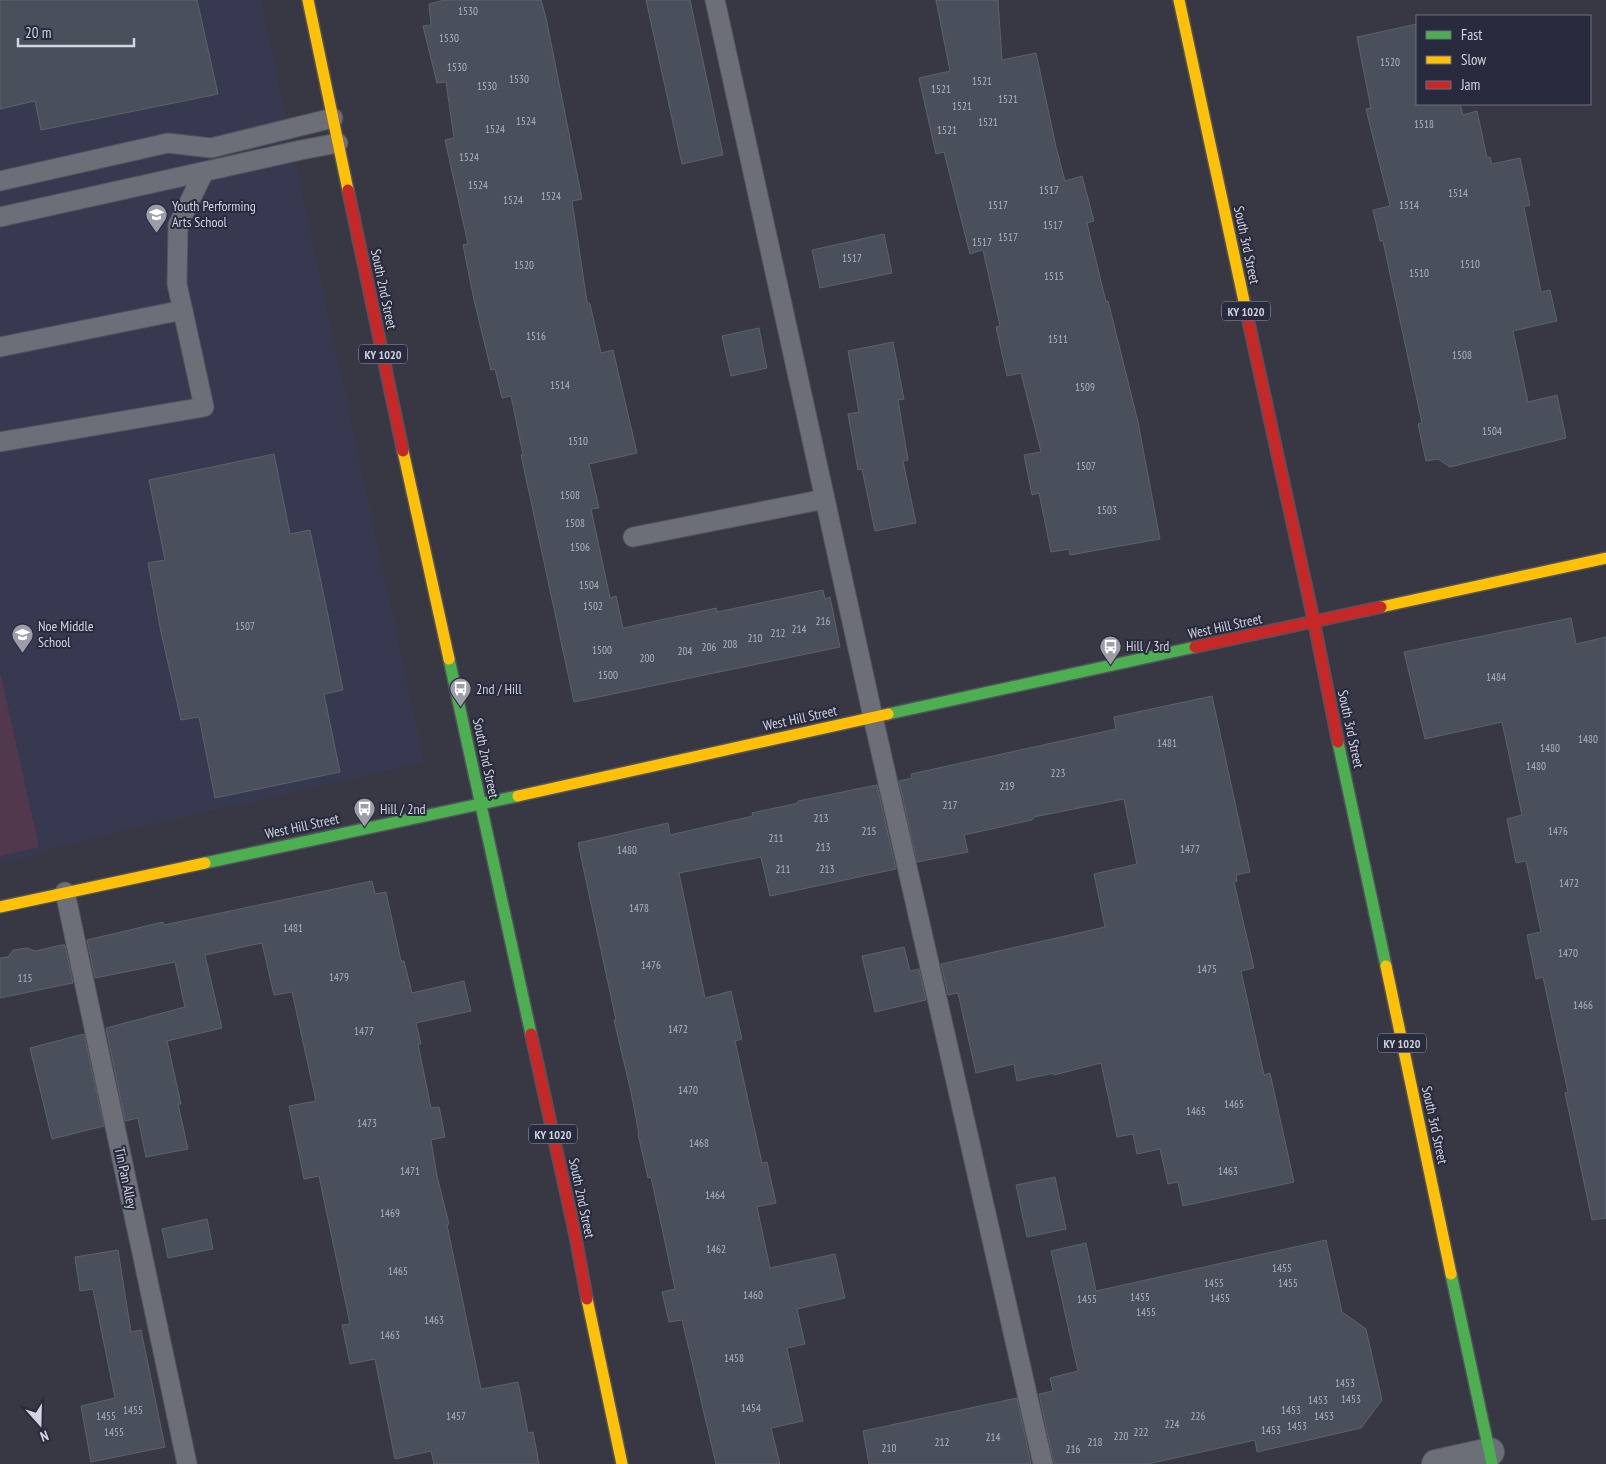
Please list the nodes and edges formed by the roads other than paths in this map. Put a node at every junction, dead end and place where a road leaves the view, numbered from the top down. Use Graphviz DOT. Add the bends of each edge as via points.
graph roads {
  1 [pos="308,0"];
  2 [pos="715,0"];
  3 [pos="1178,0"];
  4 [pos="333,118"];
  5 [pos="338,143"];
  6 [pos="204,172"];
  7 [pos="0,181"];
  8 [pos="0,216"];
  9 [pos="183,310"];
  10 [pos="0,347"];
  11 [pos="0,442"];
  12 [pos="825,499"];
  13 [pos="633,537"];
  14 [pos="1606,558"];
  15 [pos="1314,622"];
  16 [pos="873,717"];
  17 [pos="480,804"];
  18 [pos="65,892"];
  19 [pos="0,907"];
  20 [pos="1491,1458"];
  21 [pos="187,1464"];
  22 [pos="622,1464"];
  23 [pos="1043,1464"];
  24 [pos="1436,1464"];
  1 -- 4 [label="main road, South 2nd Street / KY 1020"];
  2 -- 12 [label="lane"];
  3 -- 15 [label="main road, South 3rd Street / KY 1020"];
  4 -- 5 [label="main road, South 2nd Street / KY 1020"];
  4 -- 7 [label="lane" via="211,148 168,143"];
  5 -- 6 [label="lane"];
  5 -- 17 [label="main road, South 2nd Street / KY 1020"];
  6 -- 8 [label="lane"];
  6 -- 9 [label="lane" via="178,225 177,284"];
  9 -- 10 [label="lane"];
  9 -- 11 [label="lane" via="204,407"];
  12 -- 13 [label="lane"];
  12 -- 16 [label="lane"];
  14 -- 15 [label="main road, West Hill Street"];
  15 -- 16 [label="main road, West Hill Street"];
  15 -- 20 [label="main road, South 3rd Street / KY 1020"];
  16 -- 17 [label="main road, West Hill Street"];
  16 -- 23 [label="lane"];
  17 -- 18 [label="main road, West Hill Street"];
  17 -- 22 [label="main road, South 2nd Street / KY 1020"];
  18 -- 19 [label="main road, West Hill Street"];
  18 -- 21 [label="lane, Tin Pan Alley"];
  20 -- 24 [label="street"];
}
